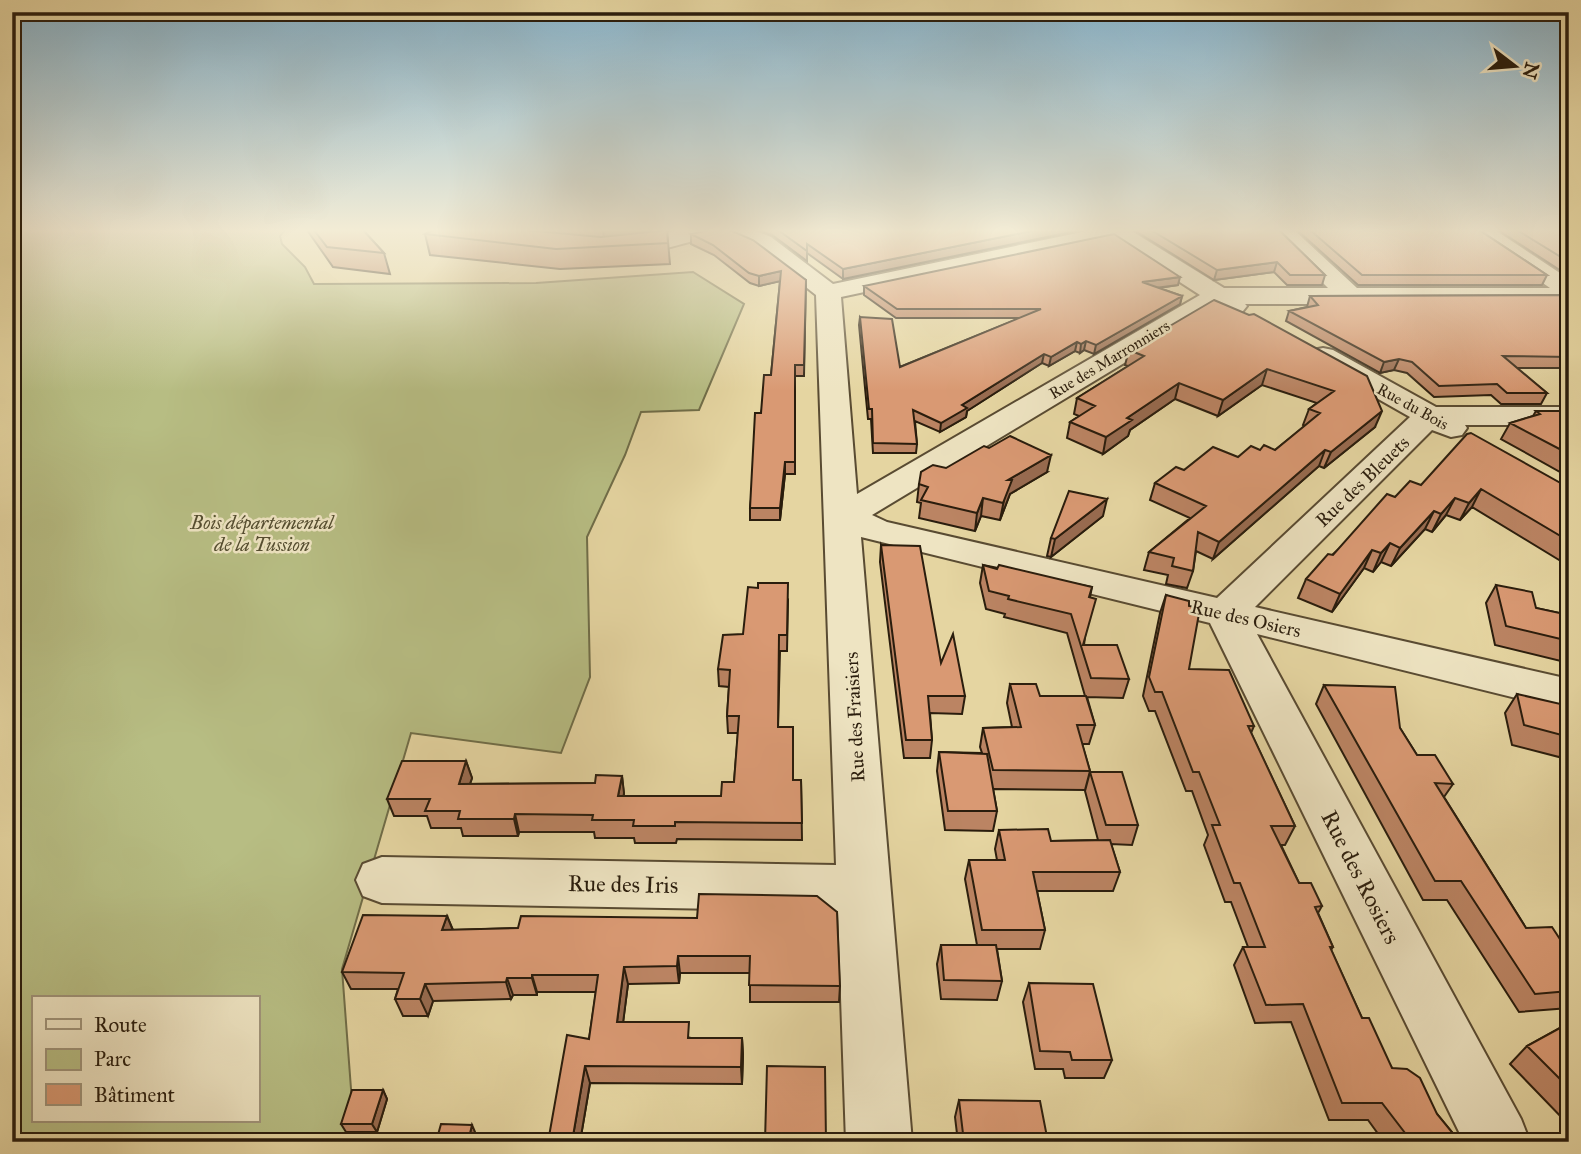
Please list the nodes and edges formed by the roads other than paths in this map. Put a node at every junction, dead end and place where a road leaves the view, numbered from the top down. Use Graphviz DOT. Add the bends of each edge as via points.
graph roads {
  1 [pos="817,284"];
  2 [pos="866,284"];
  3 [pos="1199,284"];
  4 [pos="1337,284"];
  5 [pos="828,292"];
  6 [pos="1349,295"];
  7 [pos="1217,296"];
  8 [pos="1569,296"];
  9 [pos="1262,322"];
  10 [pos="1297,342"];
  11 [pos="1429,416"];
  12 [pos="1569,416"];
  13 [pos="1474,440"];
  14 [pos="844,517"];
  15 [pos="1225,613"];
  16 [pos="1569,695"];
  17 [pos="382,880"];
  18 [pos="863,888"];
  19 [pos="879,1142"];
  20 [pos="1498,1142"];
  1 -- 5 [label="street"];
  2 -- 5 [label="street"];
  3 -- 7 [label="street"];
  4 -- 6 [label="street"];
  5 -- 14 [label="street, Rue des Fraisiers"];
  6 -- 7 [label="street"];
  6 -- 8 [label="street"];
  7 -- 9 [label="street"];
  7 -- 14 [label="street, Rue des Marronniers"];
  10 -- 11 [label="street, Rue du Bois"];
  11 -- 12 [label="street"];
  11 -- 13 [label="street, Rue du Bois"];
  11 -- 15 [label="street, Rue des Bleuets"];
  14 -- 15 [label="street, Rue des Osiers" via="876,530"];
  14 -- 18 [label="street, Rue des Fraisiers"];
  15 -- 16 [label="street, Rue des Osiers"];
  15 -- 20 [label="street, Rue des Rosiers"];
  17 -- 18 [label="street, Rue des Iris"];
  18 -- 19 [label="street, Rue des Fraisiers"];
}
